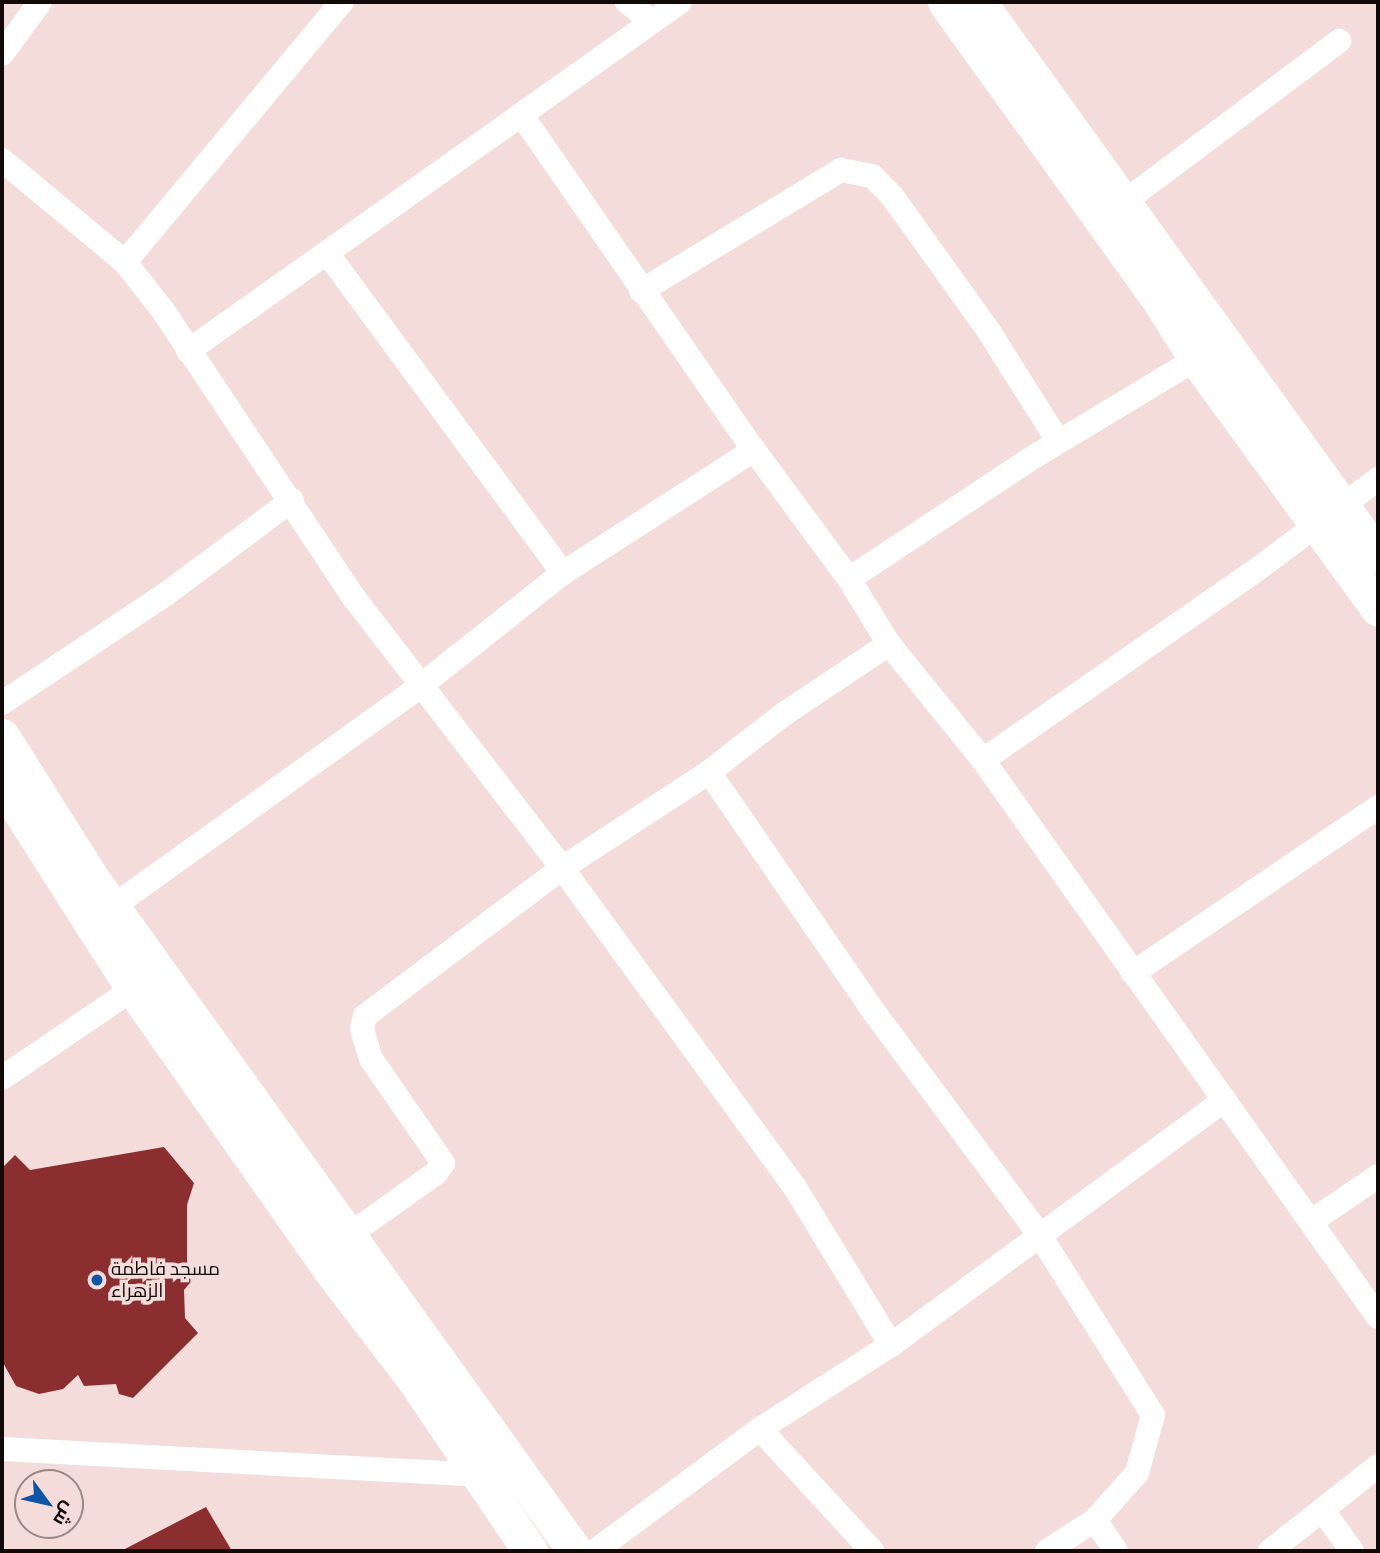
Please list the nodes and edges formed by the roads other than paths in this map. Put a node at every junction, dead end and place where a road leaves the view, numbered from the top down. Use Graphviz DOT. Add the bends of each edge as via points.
graph roads {
  1 [pos="40,2"];
  2 [pos="342,2"];
  3 [pos="627,2"];
  4 [pos="680,2"];
  5 [pos="946,2"];
  6 [pos="979,2"];
  7 [pos="651,21"];
  8 [pos="1339,41"];
  9 [pos="2,54"];
  10 [pos="523,117"];
  11 [pos="2,160"];
  12 [pos="1087,174"];
  13 [pos="1125,202"];
  14 [pos="327,253"];
  15 [pos="125,262"];
  16 [pos="641,291"];
  17 [pos="188,351"];
  18 [pos="1196,359"];
  19 [pos="1059,441"];
  20 [pos="754,450"];
  21 [pos="1378,479"];
  22 [pos="292,500"];
  23 [pos="1331,513"];
  24 [pos="1378,556"];
  25 [pos="564,573"];
  26 [pos="849,579"];
  27 [pos="1378,609"];
  28 [pos="889,644"];
  29 [pos="419,687"];
  30 [pos="2,703"];
  31 [pos="2,736"];
  32 [pos="983,760"];
  33 [pos="709,772"];
  34 [pos="2,783"];
  35 [pos="1378,807"];
  36 [pos="562,868"];
  37 [pos="112,907"];
  38 [pos="1133,973"];
  39 [pos="133,989"];
  40 [pos="2,1078"];
  41 [pos="1225,1100"];
  42 [pos="1378,1177"];
  43 [pos="1312,1221"];
  44 [pos="1039,1234"];
  45 [pos="357,1246"];
  46 [pos="335,1276"];
  47 [pos="1378,1317"];
  48 [pos="891,1345"];
  49 [pos="760,1429"];
  50 [pos="2,1449"];
  51 [pos="1378,1466"];
  52 [pos="478,1475"];
  53 [pos="1324,1512"];
  54 [pos="1095,1520"];
  55 [pos="530,1551"];
  56 [pos="575,1551"];
  57 [pos="595,1551"];
  58 [pos="872,1551"];
  59 [pos="1047,1551"];
  60 [pos="1115,1551"];
  61 [pos="1270,1551"];
  62 [pos="1352,1551"];
  1 -- 9 [label="street"];
  2 -- 15 [label="street"];
  3 -- 7 [label="street"];
  4 -- 7 [label="street"];
  5 -- 12 [label="street"];
  6 -- 12 [label="street"];
  7 -- 10 [label="street"];
  8 -- 13 [label="street"];
  10 -- 14 [label="street"];
  10 -- 16 [label="street"];
  11 -- 15 [label="street"];
  12 -- 13 [label="street"];
  12 -- 18 [label="street"];
  13 -- 23 [label="street"];
  14 -- 17 [label="street"];
  14 -- 25 [label="street"];
  15 -- 17 [label="street"];
  16 -- 19 [label="street" via="841,170 872,176 892,196 990,332"];
  16 -- 20 [label="street"];
  17 -- 22 [label="street"];
  18 -- 19 [label="street"];
  18 -- 23 [label="street"];
  19 -- 26 [label="street"];
  20 -- 25 [label="street"];
  20 -- 26 [label="street"];
  21 -- 23 [label="street"];
  22 -- 29 [label="street" via="355,599"];
  22 -- 30 [label="street" via="166,594"];
  23 -- 24 [label="street"];
  23 -- 27 [label="street"];
  23 -- 32 [label="street"];
  25 -- 29 [label="street"];
  26 -- 28 [label="street"];
  28 -- 32 [label="street"];
  28 -- 33 [label="street" via="784,714"];
  29 -- 36 [label="street"];
  29 -- 37 [label="street"];
  31 -- 37 [label="street"];
  32 -- 38 [label="street"];
  33 -- 36 [label="street"];
  33 -- 44 [label="street" via="877,1016"];
  34 -- 39 [label="street"];
  35 -- 38 [label="street"];
  36 -- 45 [label="street" via="365,1016 362,1029 371,1059 443,1163"];
  36 -- 48 [label="street" via="794,1186"];
  37 -- 45 [label="street"];
  38 -- 41 [label="street"];
  39 -- 40 [label="street"];
  39 -- 46 [label="street"];
  41 -- 43 [label="street"];
  41 -- 44 [label="street"];
  42 -- 43 [label="street"];
  43 -- 47 [label="street"];
  44 -- 48 [label="street"];
  44 -- 54 [label="street" via="1153,1415 1136,1473"];
  45 -- 46 [label="street"];
  45 -- 56 [label="street"];
  46 -- 52 [label="street" via="413,1378"];
  48 -- 49 [label="street"];
  49 -- 57 [label="street"];
  49 -- 58 [label="street"];
  50 -- 52 [label="street"];
  51 -- 53 [label="street"];
  52 -- 55 [label="street"];
  53 -- 61 [label="street"];
  53 -- 62 [label="street"];
  54 -- 59 [label="street"];
  54 -- 60 [label="street"];
}
